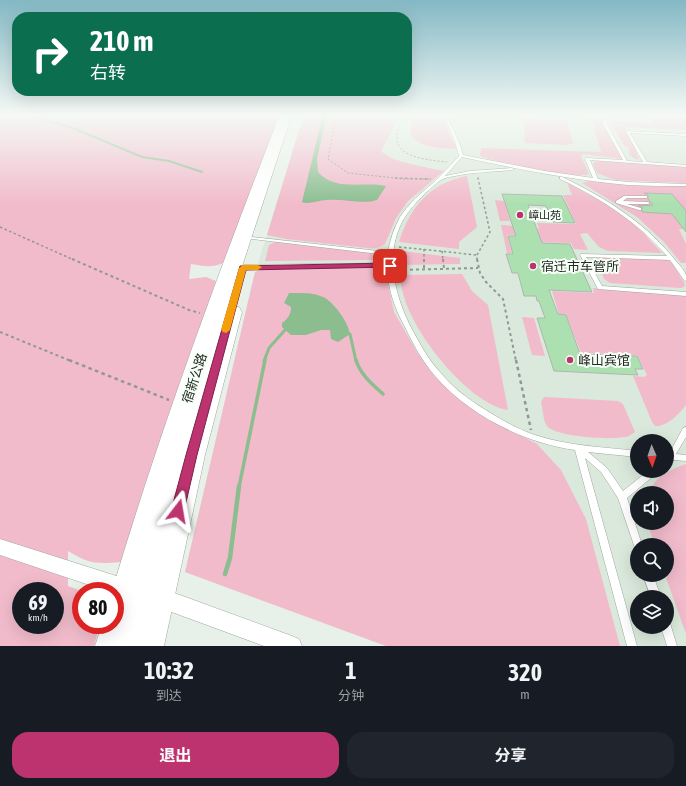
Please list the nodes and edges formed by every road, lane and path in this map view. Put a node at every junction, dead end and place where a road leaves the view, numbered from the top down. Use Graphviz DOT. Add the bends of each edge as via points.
graph roads {
  1 [pos="275,144"];
  2 [pos="284,144"];
  3 [pos="331,144"];
  4 [pos="398,144"];
  5 [pos="458,144"];
  6 [pos="616,144"];
  7 [pos="635,144"];
  8 [pos="461,156"];
  9 [pos="626,162"];
  10 [pos="455,163"];
  11 [pos="646,163"];
  12 [pos="686,166"];
  13 [pos="521,169"];
  14 [pos="477,172"];
  15 [pos="554,175"];
  16 [pos="440,178"];
  17 [pos="596,180"];
  18 [pos="686,185"];
  19 [pos="645,197"];
  20 [pos="606,202"];
  21 [pos="618,202"];
  22 [pos="648,203"];
  23 [pos="639,209"];
  24 [pos="0,228"];
  25 [pos="252,238"];
  26 [pos="392,246"];
  27 [pos="424,250"];
  28 [pos="442,251"];
  29 [pos="391,254"];
  30 [pos="477,255"];
  31 [pos="671,258"];
  32 [pos="243,268"];
  33 [pos="390,268"];
  34 [pos="478,268"];
  35 [pos="424,269"];
  36 [pos="444,269"];
  37 [pos="686,279"];
  38 [pos="686,294"];
  39 [pos="214,316"];
  40 [pos="0,332"];
  41 [pos="185,406"];
  42 [pos="686,430"];
  43 [pos="533,437"];
  44 [pos="578,448"];
  45 [pos="674,449"];
  46 [pos="630,453"];
  47 [pos="674,458"];
  48 [pos="686,458"];
  49 [pos="645,478"];
  50 [pos="622,497"];
  51 [pos="636,538"];
  52 [pos="0,547"];
  53 [pos="129,589"];
  54 [pos="157,596"];
  55 [pos="668,634"];
  56 [pos="114,646"];
  57 [pos="145,646"];
  58 [pos="292,646"];
  59 [pos="632,646"];
  60 [pos="672,646"];
  1 -- 39 [label="highway, 宿新公路"];
  2 -- 25 [label="highway, 宿新公路"];
  3 -- 16 [label="path" via="328,159 348,172 404,179"];
  4 -- 10 [label="path" via="404,153 413,156"];
  5 -- 8 [label="lane"];
  6 -- 9 [label="lane"];
  7 -- 11 [label="lane"];
  8 -- 10 [label="lane"];
  8 -- 13 [label="lane"];
  9 -- 11 [label="lane"];
  9 -- 17 [label="lane" via="587,159"];
  10 -- 16 [label="lane"];
  11 -- 12 [label="lane"];
  13 -- 14 [label="lane"];
  13 -- 15 [label="lane"];
  14 -- 16 [label="lane"];
  14 -- 30 [label="path" via="490,232"];
  15 -- 17 [label="lane"];
  15 -- 20 [label="lane"];
  16 -- 26 [label="lane" via="410,206 400,222"];
  17 -- 18 [label="lane"];
  19 -- 21 [label="lane" via="626,197"];
  20 -- 21 [label="lane"];
  20 -- 31 [label="lane" via="640,225"];
  21 -- 22 [label="lane"];
  21 -- 23 [label="lane"];
  24 -- 39 [label="path" via="189,310"];
  25 -- 29 [label="lane"];
  25 -- 32 [label="highway, 宿新公路"];
  26 -- 27 [label="path"];
  26 -- 29 [label="lane"];
  27 -- 28 [label="path"];
  27 -- 35 [label="path"];
  28 -- 30 [label="path"];
  28 -- 36 [label="path"];
  29 -- 33 [label="lane"];
  30 -- 34 [label="path"];
  31 -- 37 [label="lane"];
  31 -- 38 [label="lane" via="583,255 600,288"];
  32 -- 33 [label="lane"];
  32 -- 54 [label="highway, 宿新公路" via="191,455"];
  33 -- 35 [label="path"];
  33 -- 43 [label="lane" via="396,305 406,327 439,375 468,401 495,419"];
  34 -- 36 [label="path"];
  34 -- 43 [label="path" via="486,282 503,299"];
  35 -- 36 [label="path"];
  39 -- 41 [label="highway, 宿新公路"];
  40 -- 41 [label="path"];
  41 -- 53 [label="highway, 宿新公路"];
  42 -- 45 [label="lane"];
  43 -- 44 [label="lane"];
  44 -- 46 [label="lane"];
  44 -- 50 [label="lane" via="604,470"];
  44 -- 59 [label="lane"];
  47 -- 48 [label="lane"];
  49 -- 50 [label="lane"];
  50 -- 51 [label="lane"];
  52 -- 53 [label="street"];
  53 -- 54 [label="street"];
  53 -- 56 [label="highway, 宿新公路"];
  54 -- 57 [label="highway, 宿新公路"];
  54 -- 58 [label="street"];
  55 -- 60 [label="lane"];
}
